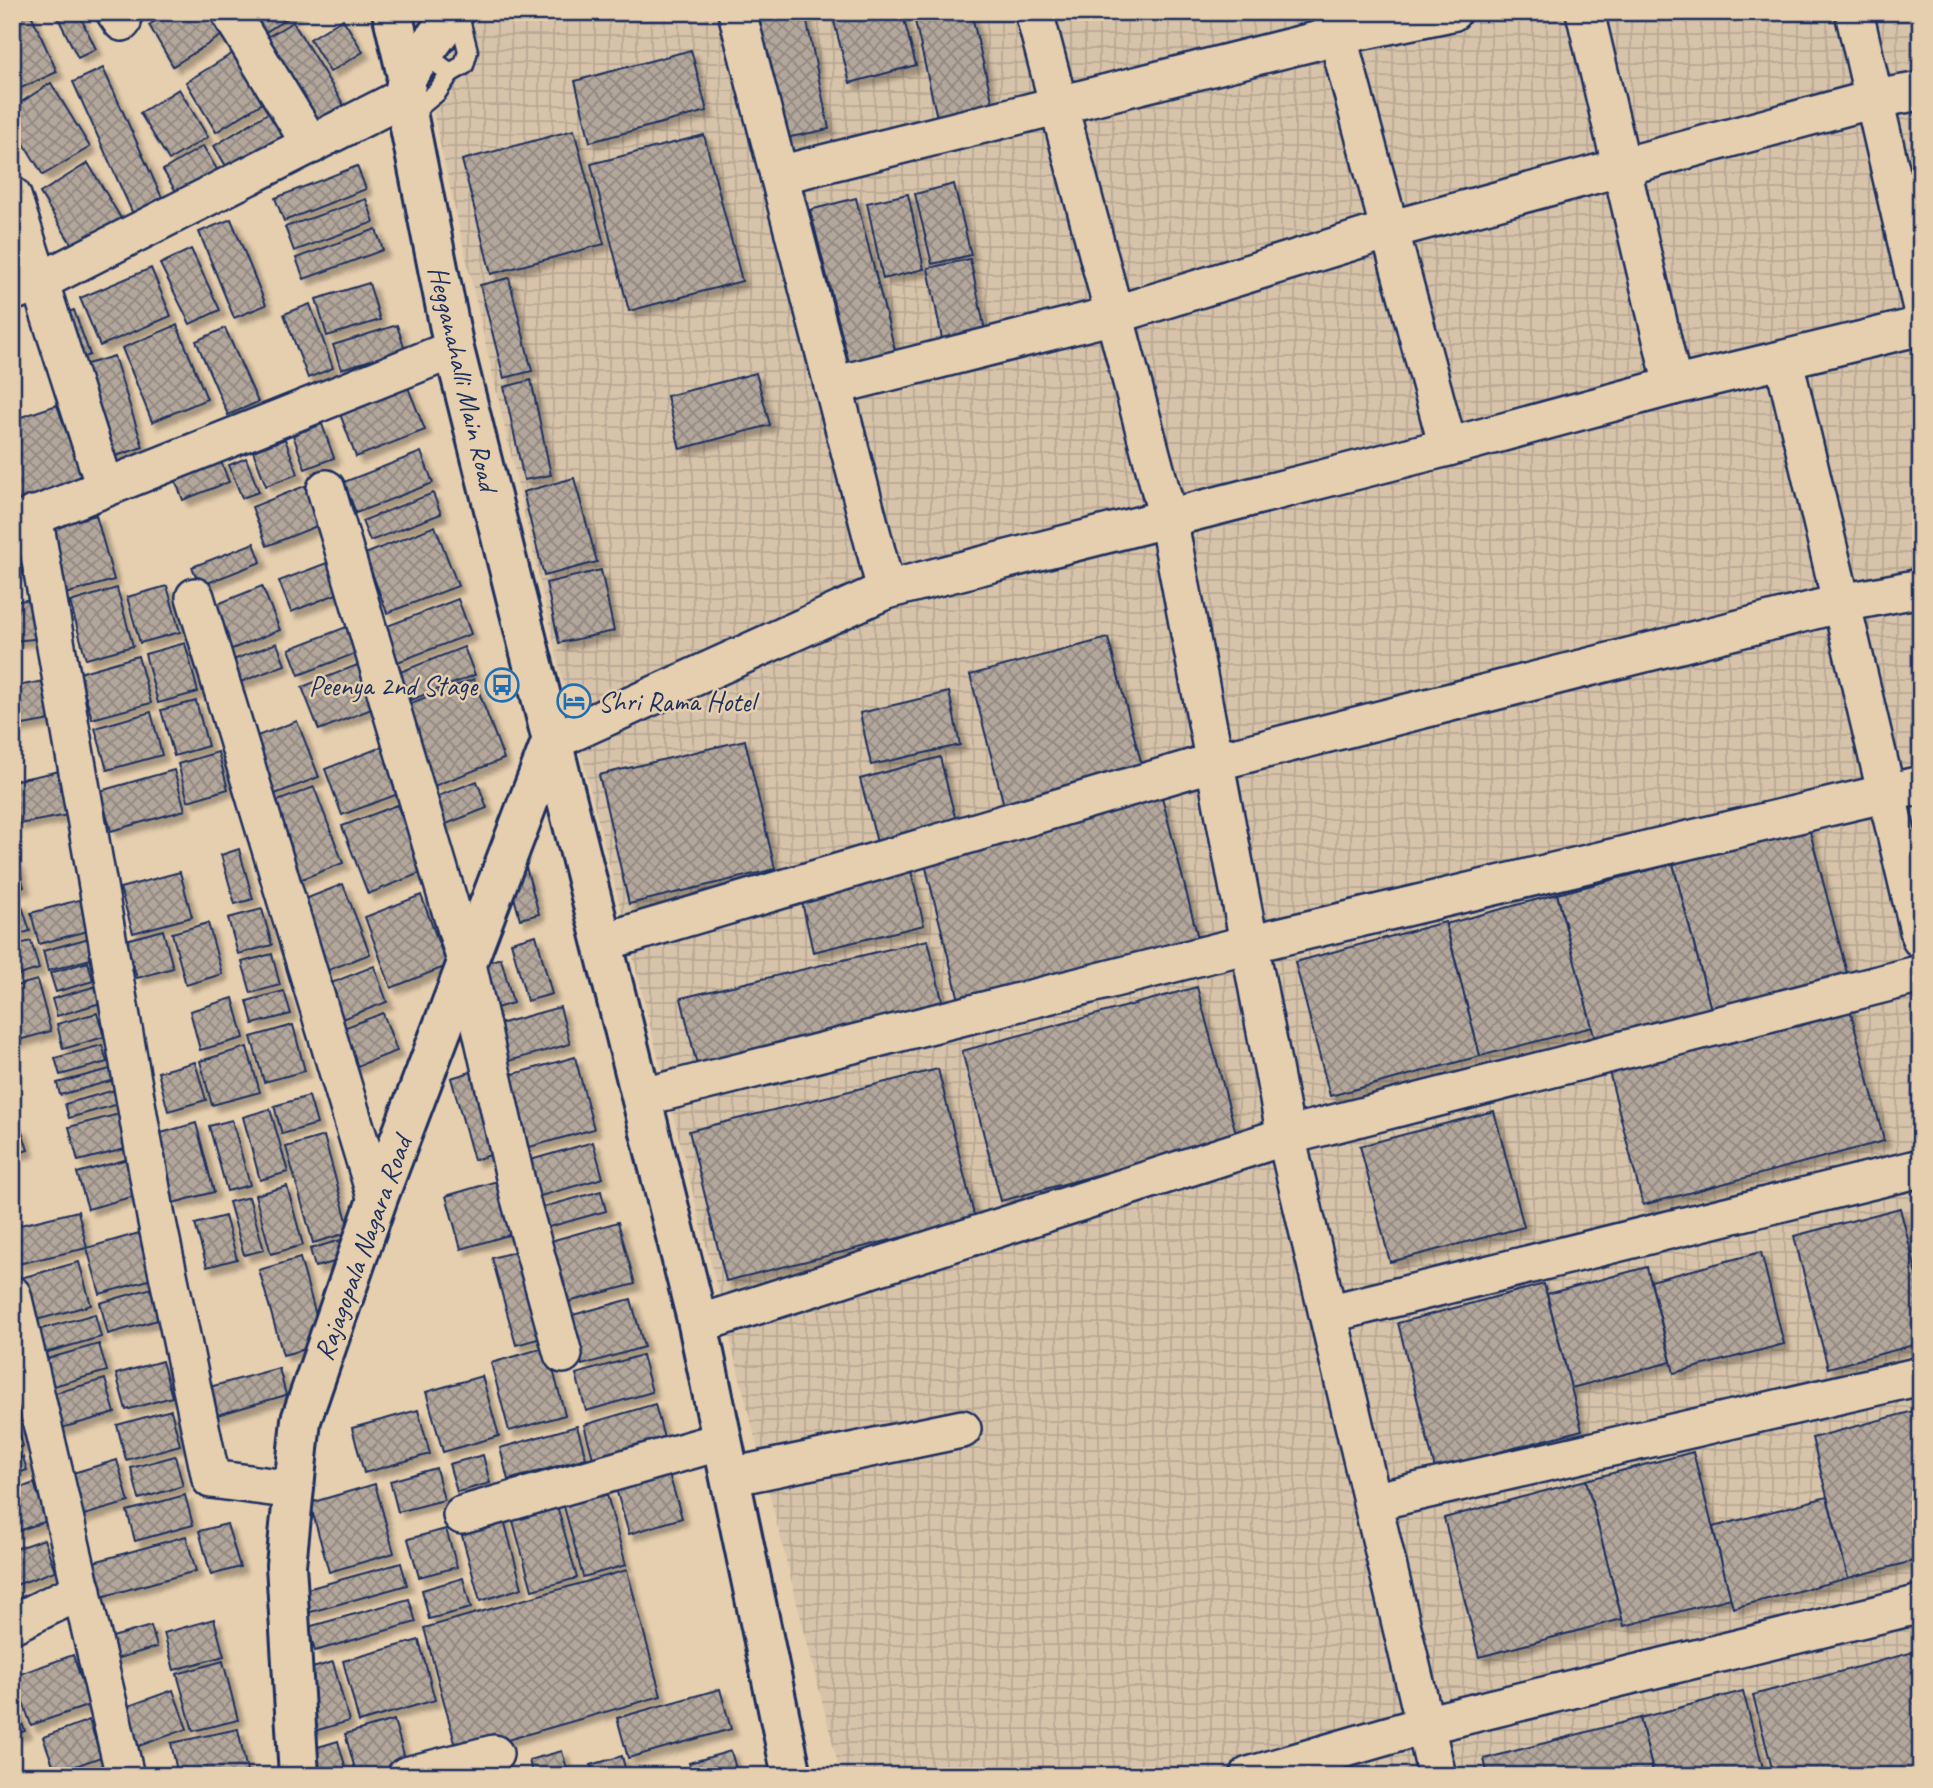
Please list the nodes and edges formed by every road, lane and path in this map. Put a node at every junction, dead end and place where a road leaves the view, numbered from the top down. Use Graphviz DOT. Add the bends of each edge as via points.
graph roads {
  1 [pos="230,12"];
  2 [pos="391,12"];
  3 [pos="456,12"];
  4 [pos="737,12"];
  5 [pos="1034,12"];
  6 [pos="1452,12"];
  7 [pos="1585,12"];
  8 [pos="1854,12"];
  9 [pos="1334,24"];
  10 [pos="418,83"];
  11 [pos="1921,91"];
  12 [pos="1874,100"];
  13 [pos="1059,106"];
  14 [pos="311,145"];
  15 [pos="1622,167"];
  16 [pos="779,175"];
  17 [pos="12,196"];
  18 [pos="1389,230"];
  19 [pos="27,286"];
  20 [pos="1921,304"];
  21 [pos="1114,315"];
  22 [pos="1921,327"];
  23 [pos="454,349"];
  24 [pos="1784,361"];
  25 [pos="833,386"];
  26 [pos="1674,386"];
  27 [pos="1448,447"];
  28 [pos="105,487"];
  29 [pos="326,489"];
  30 [pos="1168,518"];
  31 [pos="23,520"];
  32 [pos="1921,588"];
  33 [pos="886,590"];
  34 [pos="195,597"];
  35 [pos="1842,603"];
  36 [pos="551,742"];
  37 [pos="1214,762"];
  38 [pos="1904,788"];
  39 [pos="1921,939"];
  40 [pos="603,942"];
  41 [pos="1249,944"];
  42 [pos="467,964"];
  43 [pos="1921,974"];
  44 [pos="643,1097"];
  45 [pos="1286,1136"];
  46 [pos="1921,1168"];
  47 [pos="377,1200"];
  48 [pos="12,1295"];
  49 [pos="1328,1314"];
  50 [pos="698,1324"];
  51 [pos="564,1354"];
  52 [pos="1921,1376"];
  53 [pos="962,1429"];
  54 [pos="726,1459"];
  55 [pos="294,1490"];
  56 [pos="1372,1502"];
  57 [pos="462,1515"];
  58 [pos="82,1590"];
  59 [pos="1921,1604"];
  60 [pos="12,1624"];
  61 [pos="1425,1725"];
  62 [pos="494,1754"];
  63 [pos="125,1776"];
  64 [pos="299,1776"];
  65 [pos="406,1776"];
  66 [pos="792,1776"];
  67 [pos="1249,1776"];
  68 [pos="1437,1776"];
  1 -- 14 [label="street"];
  2 -- 10 [label="main road, Hegganahalli Main Road"];
  3 -- 10 [label="main road"];
  4 -- 16 [label="street"];
  5 -- 13 [label="street"];
  6 -- 9 [label="street"];
  7 -- 15 [label="street"];
  8 -- 12 [label="street"];
  9 -- 13 [label="street"];
  9 -- 18 [label="street"];
  10 -- 14 [label="street"];
  10 -- 23 [label="main road, Hegganahalli Main Road"];
  11 -- 12 [label="street"];
  12 -- 15 [label="street"];
  12 -- 20 [label="street"];
  13 -- 16 [label="street"];
  13 -- 21 [label="street"];
  14 -- 19 [label="street"];
  15 -- 18 [label="street"];
  15 -- 26 [label="street"];
  16 -- 25 [label="street"];
  17 -- 19 [label="street"];
  18 -- 21 [label="street"];
  18 -- 27 [label="street"];
  19 -- 28 [label="street"];
  21 -- 25 [label="street"];
  21 -- 30 [label="street"];
  22 -- 24 [label="street"];
  23 -- 28 [label="street"];
  23 -- 36 [label="main road, Hegganahalli Main Road"];
  24 -- 26 [label="street"];
  24 -- 35 [label="street"];
  25 -- 33 [label="street"];
  26 -- 27 [label="street"];
  27 -- 30 [label="street"];
  28 -- 31 [label="street"];
  29 -- 42 [label="street"];
  30 -- 33 [label="street"];
  30 -- 37 [label="street"];
  31 -- 55 [label="street" via="156,1217 211,1479"];
  32 -- 35 [label="street"];
  33 -- 36 [label="street"];
  34 -- 47 [label="street"];
  35 -- 37 [label="street"];
  35 -- 38 [label="street"];
  36 -- 40 [label="main road, Hegganahalli Main Road"];
  36 -- 42 [label="main road, Rajagopala Nagara Road"];
  37 -- 40 [label="street"];
  37 -- 41 [label="street"];
  38 -- 39 [label="street"];
  38 -- 41 [label="street"];
  40 -- 44 [label="main road, Hegganahalli Main Road"];
  41 -- 44 [label="street"];
  41 -- 45 [label="street"];
  42 -- 47 [label="main road, Rajagopala Nagara Road"];
  42 -- 51 [label="street" via="519,1195"];
  43 -- 45 [label="street"];
  44 -- 50 [label="main road, Hegganahalli Main Road"];
  45 -- 49 [label="street"];
  45 -- 50 [label="street"];
  46 -- 49 [label="street"];
  47 -- 55 [label="main road, Rajagopala Nagara Road" via="301,1420"];
  48 -- 58 [label="street"];
  49 -- 56 [label="street"];
  50 -- 54 [label="main road, Hegganahalli Main Road"];
  52 -- 56 [label="street"];
  53 -- 54 [label="street"];
  54 -- 57 [label="street"];
  54 -- 66 [label="main road, Hegganahalli Main Road"];
  55 -- 64 [label="main road, Rajagopala Nagara Road" via="286,1565"];
  56 -- 61 [label="street"];
  58 -- 60 [label="street"];
  58 -- 63 [label="street"];
  59 -- 61 [label="street"];
  61 -- 67 [label="street"];
  61 -- 68 [label="street"];
  62 -- 65 [label="street"];
}
